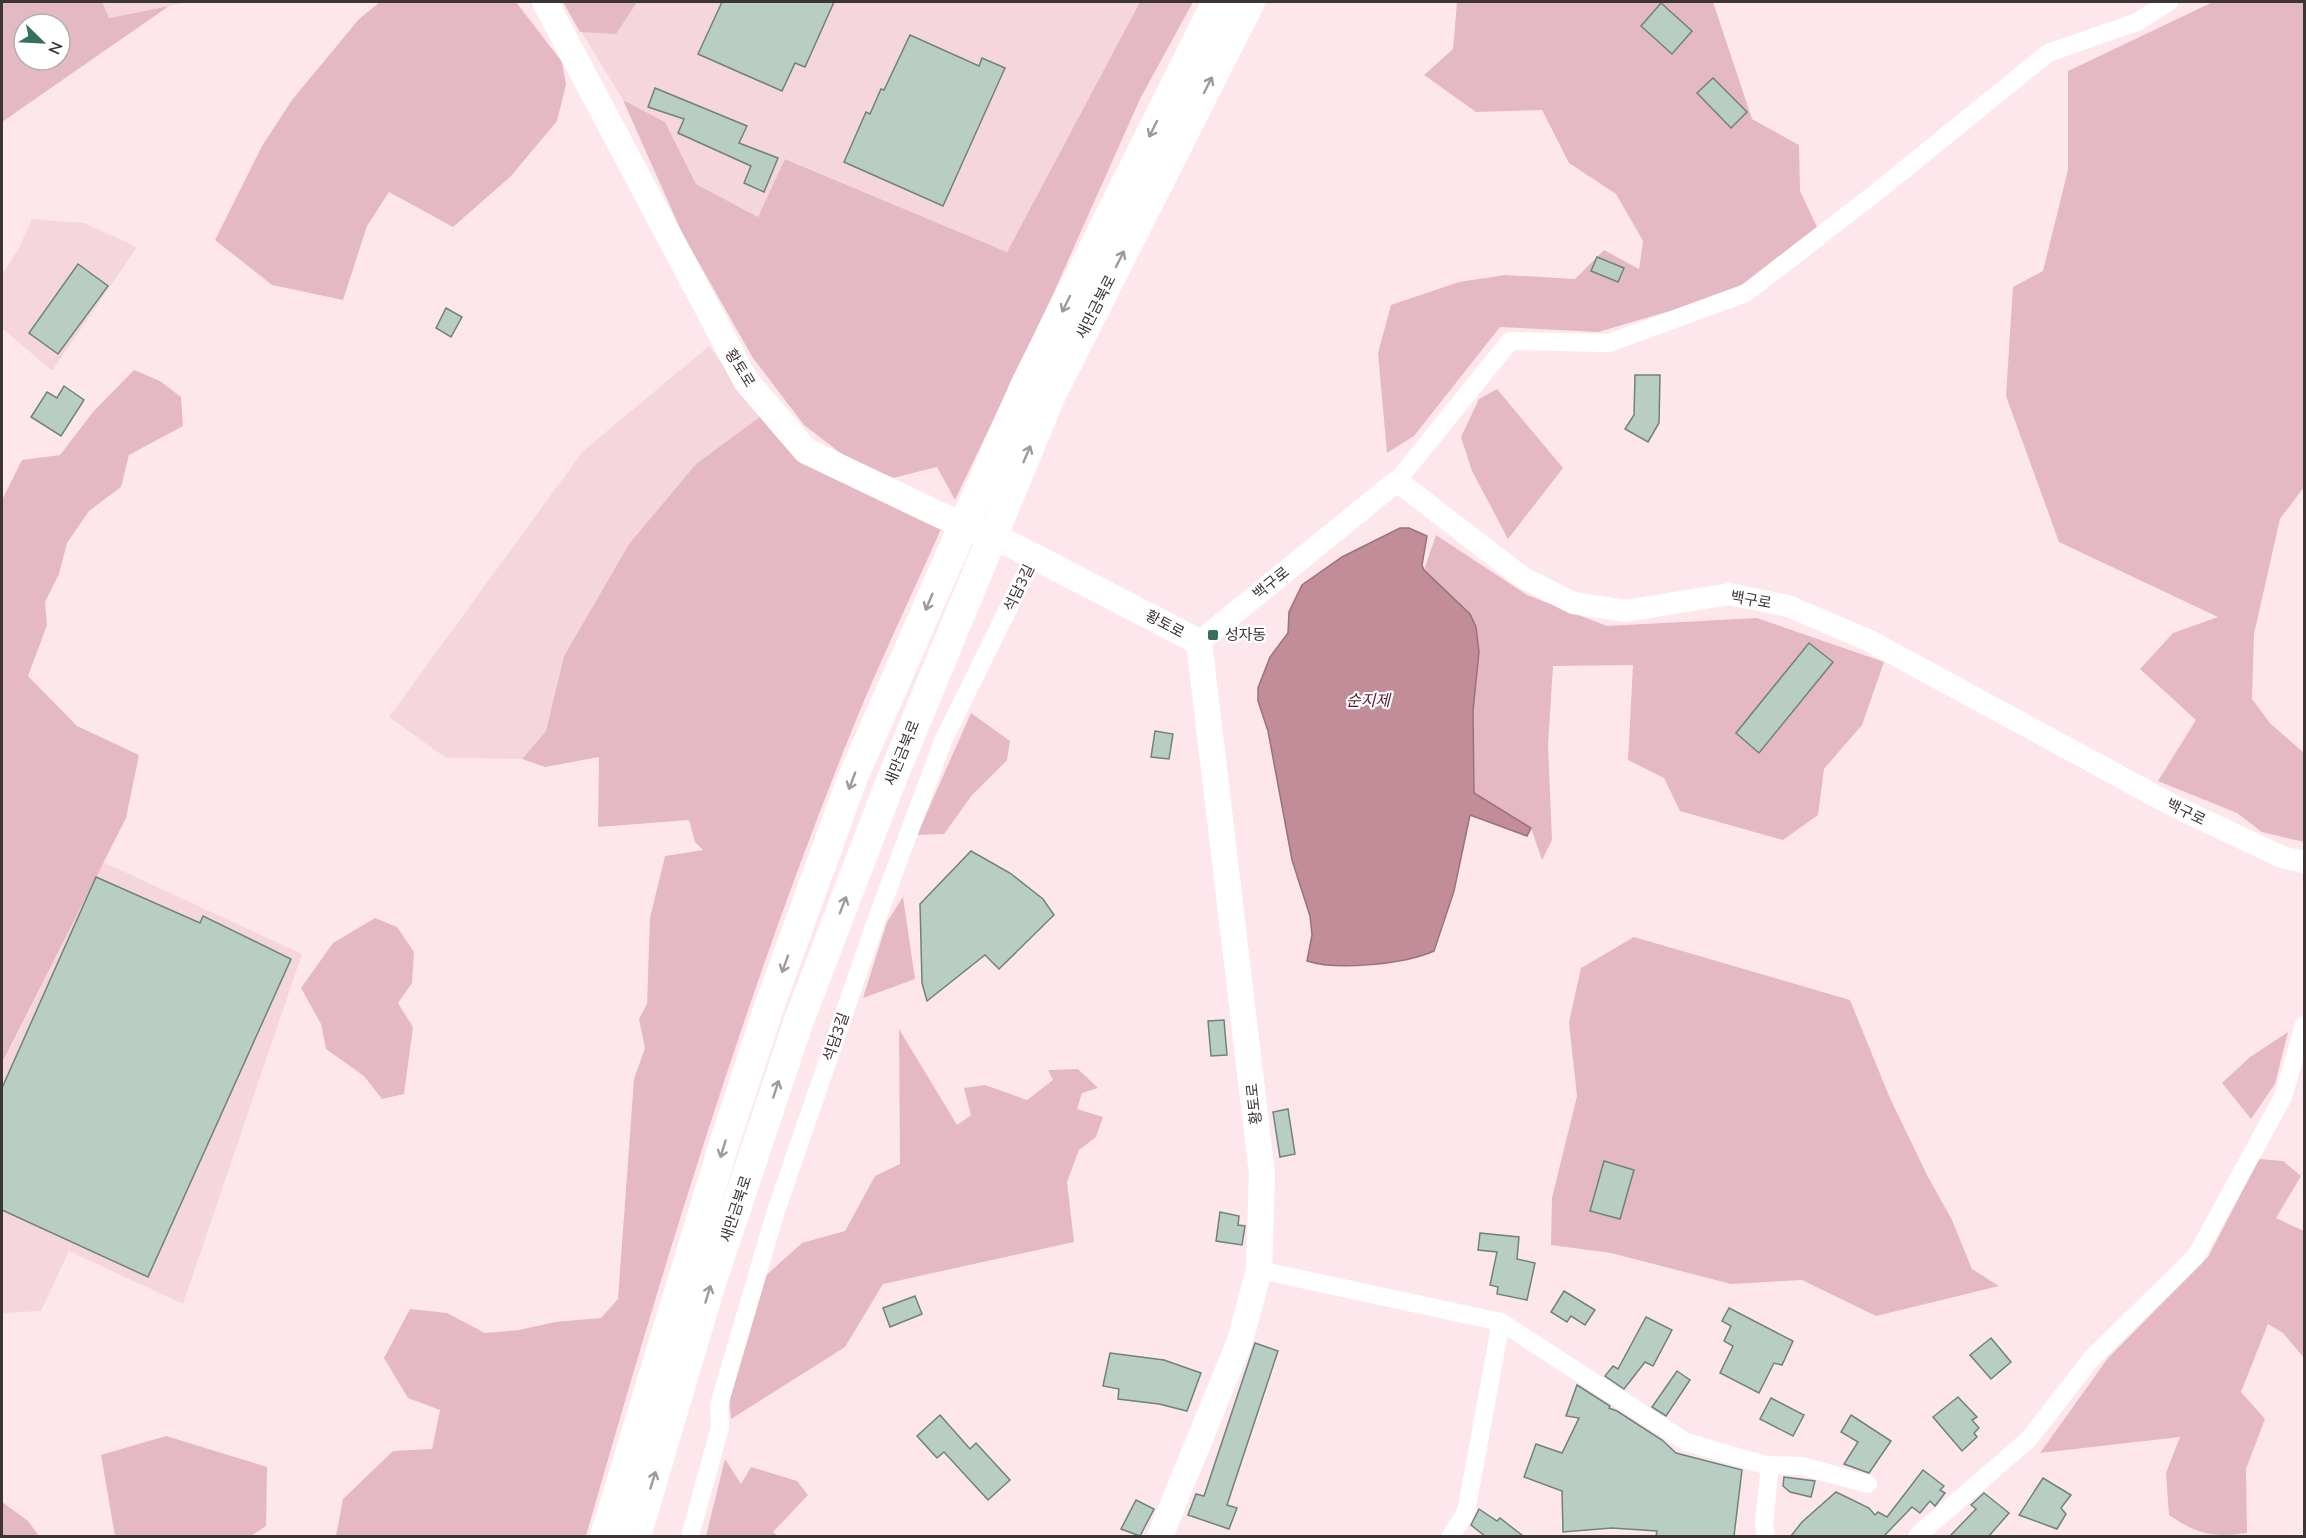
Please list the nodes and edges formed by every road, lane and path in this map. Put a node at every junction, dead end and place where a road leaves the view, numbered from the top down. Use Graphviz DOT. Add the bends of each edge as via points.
graph roads {
  1 [pos="546,2"];
  2 [pos="1217,2"];
  3 [pos="1250,2"];
  4 [pos="2169,2"];
  5 [pos="1397,481"];
  6 [pos="1034,556"];
  7 [pos="1199,642"];
  8 [pos="2304,862"];
  9 [pos="2304,1025"];
  10 [pos="1259,1270"];
  11 [pos="1501,1323"];
  12 [pos="1770,1466"];
  13 [pos="1868,1484"];
  14 [pos="605,1536"];
  15 [pos="636,1536"];
  16 [pos="690,1536"];
  17 [pos="1160,1536"];
  18 [pos="1451,1536"];
  19 [pos="1766,1536"];
  20 [pos="1917,1536"];
  1 -- 6 [label="main road, 황토로" via="746,381 806,451"];
  2 -- 14 [label="highway, 새만금북로, one-way" via="1026,384 853,777 721,1155"];
  15 -- 3 [label="highway, 새만금북로, one-way" via="711,1286 798,1023 889,786 1051,395"];
  4 -- 5 [label="street" via="2137,22 2048,53 1878,192 1746,293 1609,343 1510,341"];
  5 -- 7 [label="street, 백구로"];
  5 -- 8 [label="street, 백구로" via="1522,577 1573,603 1626,611 1729,594 1788,606 1868,640 2174,806 2282,857"];
  6 -- 7 [label="main road, 황토로"];
  6 -- 16 [label="street, 석담3길" via="943,741 871,935 776,1210 719,1405 720,1427"];
  7 -- 10 [label="main road, 황토로" via="1262,1174"];
  9 -- 20 [label="street" via="2283,1097 2196,1256 2092,1358 2029,1439"];
  10 -- 11 [label="street"];
  10 -- 17 [label="main road, 황토로" via="1240,1341"];
  11 -- 12 [label="street" via="1686,1442"];
  11 -- 18 [label="street" via="1466,1512"];
  12 -- 13 [label="street" via="1802,1466"];
  12 -- 19 [label="street"];
}
